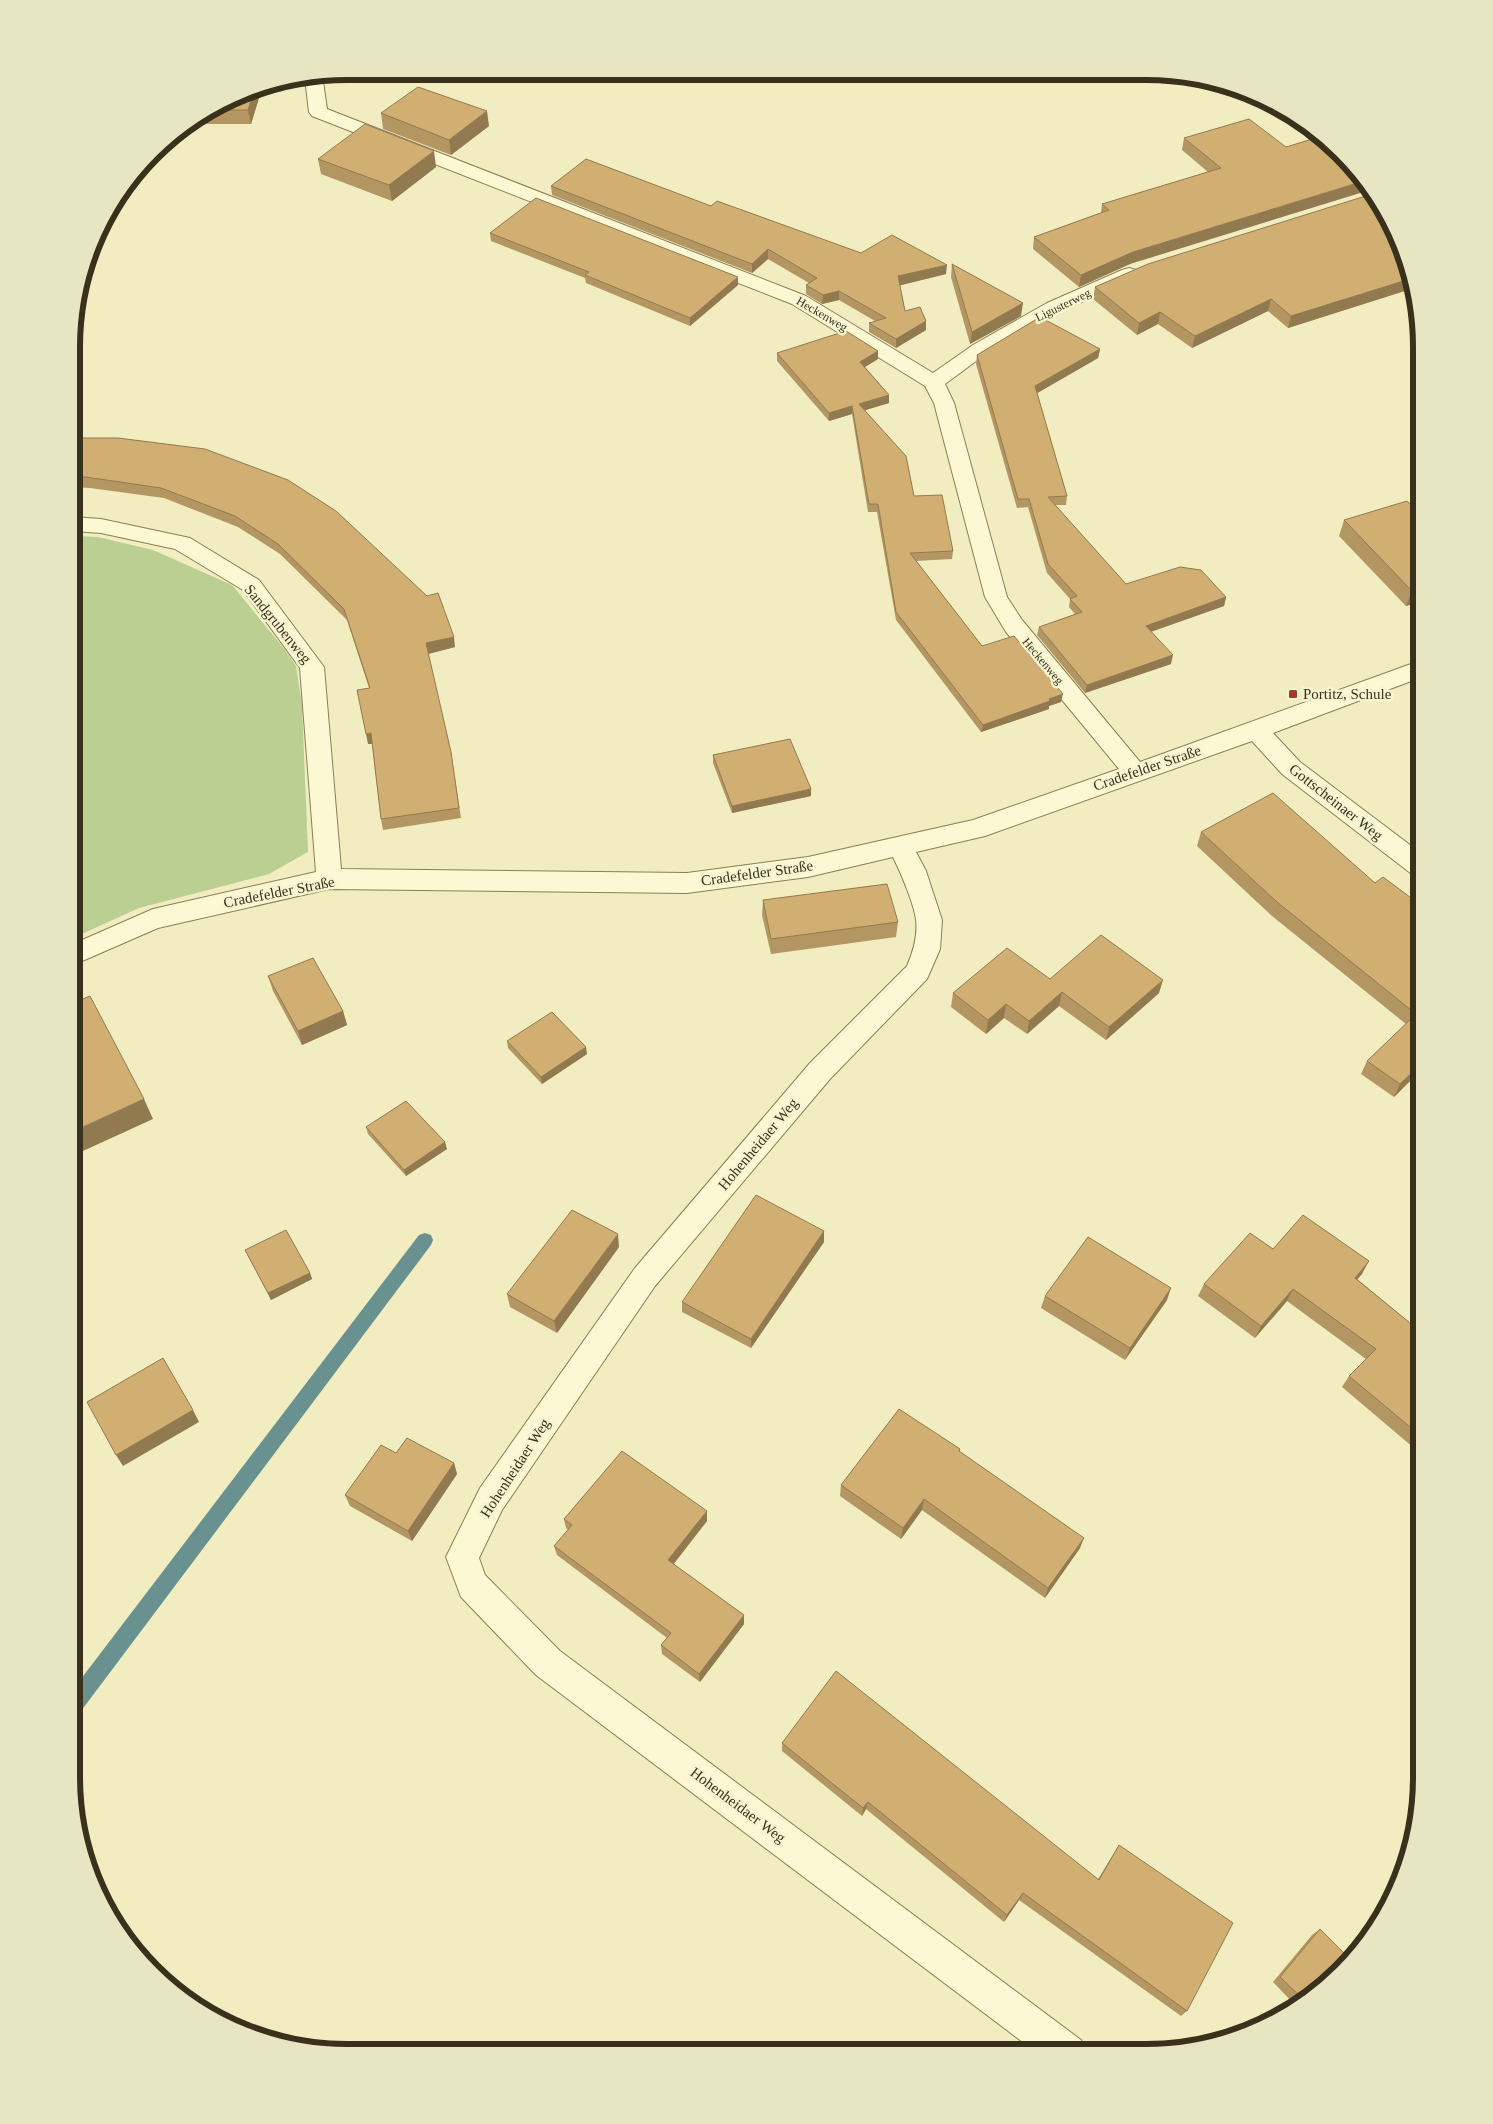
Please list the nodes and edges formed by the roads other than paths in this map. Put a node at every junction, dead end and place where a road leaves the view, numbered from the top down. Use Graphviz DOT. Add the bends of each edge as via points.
graph roads {
  1 [pos="315,82"];
  2 [pos="1148,267"];
  3 [pos="934,382"];
  4 [pos="80,524"];
  5 [pos="1413,671"];
  6 [pos="1256,730"];
  7 [pos="1135,772"];
  8 [pos="901,847"];
  9 [pos="1413,861"];
  10 [pos="329,879"];
  11 [pos="80,952"];
  12 [pos="1057,2044"];
  1 -- 3 [label="street, Heckenweg" via="318,112 799,300"];
  2 -- 3 [label="street, Ligusterweg" via="1054,307 980,349"];
  3 -- 7 [label="street, Heckenweg" via="944,403 996,597 1014,626"];
  4 -- 10 [label="street, Sandgrubenweg" via="182,543 251,585 312,667"];
  5 -- 6 [label="street, Cradefelder Straße"];
  6 -- 7 [label="street, Cradefelder Straße"];
  6 -- 9 [label="street, Gottscheinaer Weg" via="1291,768"];
  7 -- 8 [label="street, Cradefelder Straße" via="976,829"];
  8 -- 10 [label="street, Cradefelder Straße" via="808,867 687,883"];
  8 -- 12 [label="street, Hohenheidaer Weg" via="913,871 929,920 927,949 918,972 820,1071 645,1277 491,1500 462,1557 473,1586 548,1662"];
  10 -- 11 [label="street, Cradefelder Straße" via="153,919"];
}
